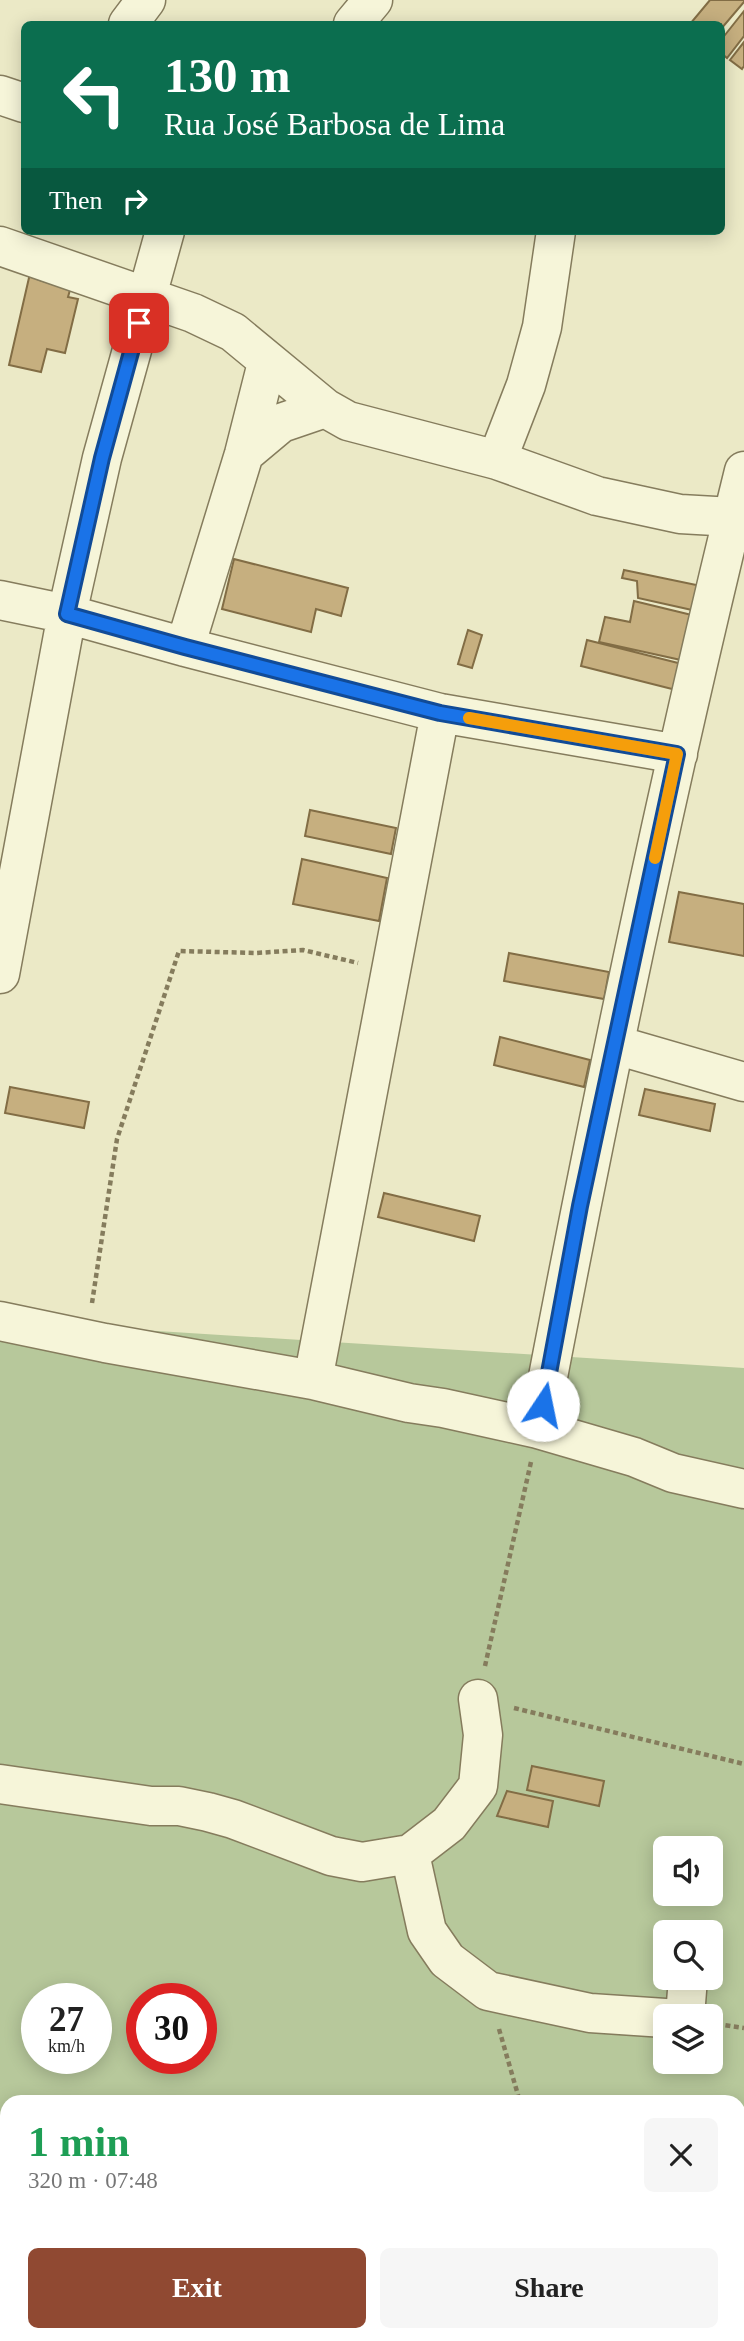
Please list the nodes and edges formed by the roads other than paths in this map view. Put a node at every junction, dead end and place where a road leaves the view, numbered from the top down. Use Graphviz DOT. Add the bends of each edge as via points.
graph roads {
  1 [pos="146,0"];
  2 [pos="373,0"];
  3 [pos="130,21"];
  4 [pos="356,21"];
  5 [pos="0,95"];
  6 [pos="21,102"];
  7 [pos="164,235"];
  8 [pos="555,235"];
  9 [pos="0,246"];
  10 [pos="146,296"];
  11 [pos="267,363"];
  12 [pos="325,408"];
  13 [pos="244,454"];
  14 [pos="497,460"];
  15 [pos="744,471"];
  16 [pos="733,517"];
  17 [pos="0,600"];
  18 [pos="67,614"];
  19 [pos="185,647"];
  20 [pos="440,713"];
  21 [pos="677,754"];
  22 [pos="0,974"];
  23 [pos="616,1045"];
  24 [pos="744,1082"];
  25 [pos="0,1321"];
  26 [pos="313,1380"];
  27 [pos="538,1429"];
  28 [pos="744,1489"];
  29 [pos="478,1699"];
  30 [pos="0,1784"];
  31 [pos="410,1854"];
  32 [pos="653,2017"];
  1 -- 3 [label="street"];
  2 -- 4 [label="street"];
  5 -- 6 [label="street"];
  7 -- 10 [label="street"];
  8 -- 14 [label="street" via="542,327"];
  9 -- 10 [label="street"];
  10 -- 11 [label="street" via="233,332"];
  10 -- 18 [label="street" via="102,458"];
  11 -- 12 [label="street"];
  11 -- 13 [label="street"];
  12 -- 13 [label="street" via="281,423"];
  12 -- 14 [label="street" via="348,421"];
  13 -- 19 [label="street"];
  14 -- 16 [label="street" via="597,496 680,514"];
  15 -- 16 [label="street"];
  16 -- 21 [label="street"];
  17 -- 18 [label="street"];
  18 -- 19 [label="street"];
  18 -- 22 [label="street"];
  19 -- 20 [label="street"];
  20 -- 21 [label="street"];
  20 -- 26 [label="street"];
  21 -- 23 [label="street"];
  23 -- 24 [label="street"];
  23 -- 27 [label="street"];
  25 -- 26 [label="street"];
  26 -- 27 [label="street"];
  27 -- 28 [label="street" via="634,1457 673,1474"];
  29 -- 31 [label="street" via="484,1735 478,1786 449,1824"];
  30 -- 31 [label="street" via="208,1812 331,1856 362,1862"];
  31 -- 32 [label="street" via="427,1931 447,1961 488,1991 590,2013"];
}
